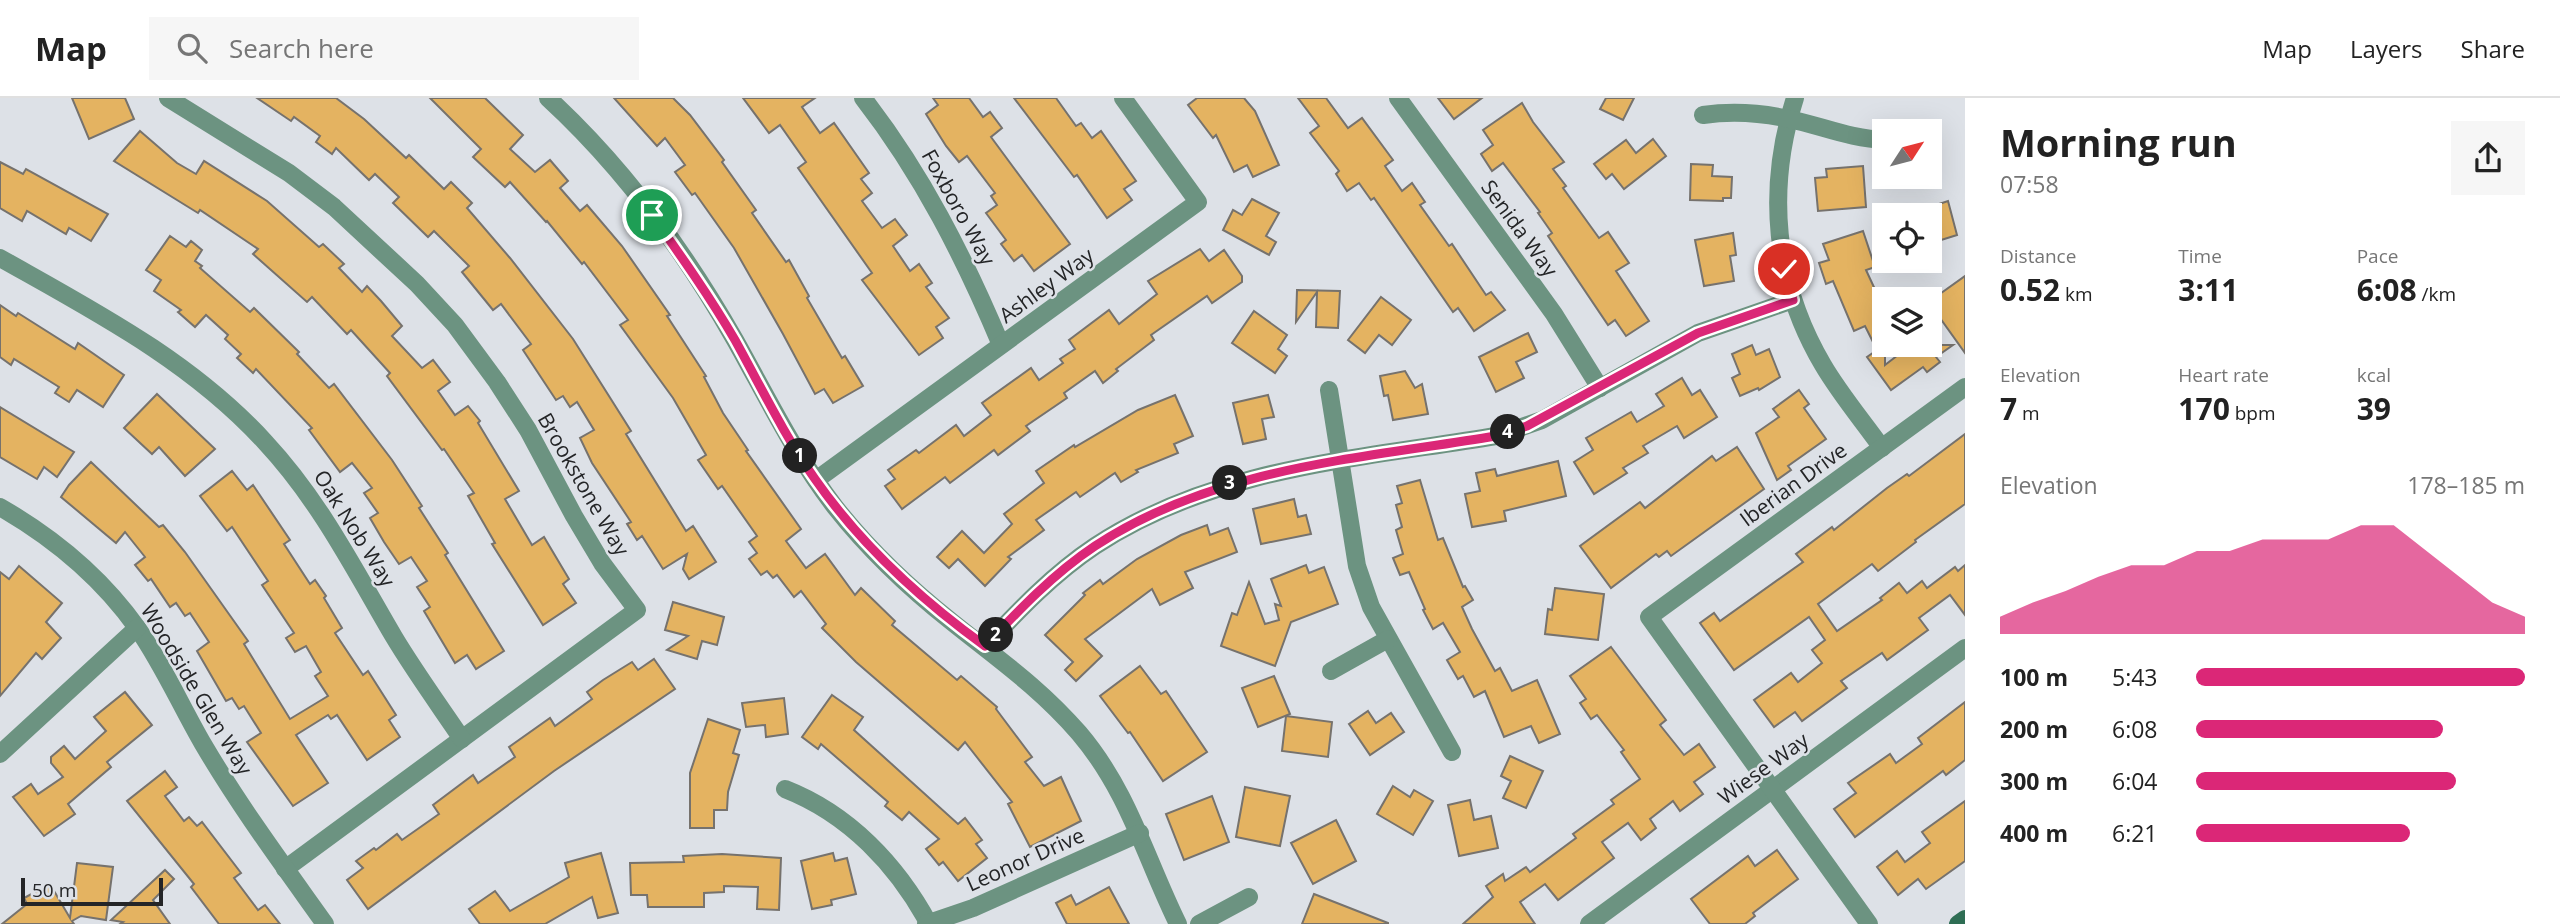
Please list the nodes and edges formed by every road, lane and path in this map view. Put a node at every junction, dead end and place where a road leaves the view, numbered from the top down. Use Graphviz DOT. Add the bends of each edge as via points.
graph roads {
  1 [pos="168,98"];
  2 [pos="548,98"];
  3 [pos="863,98"];
  4 [pos="1123,98"];
  5 [pos="1398,98"];
  6 [pos="1795,98"];
  7 [pos="1703,115"];
  8 [pos="1788,118"];
  9 [pos="1872,138"];
  10 [pos="0,258"];
  11 [pos="1793,300"];
  12 [pos="1001,345"];
  13 [pos="1965,387"];
  14 [pos="1600,388"];
  15 [pos="1329,390"];
  16 [pos="1882,447"];
  17 [pos="1341,461"];
  18 [pos="816,480"];
  19 [pos="0,507"];
  20 [pos="137,628"];
  21 [pos="1388,639"];
  22 [pos="985,646"];
  23 [pos="1965,648"];
  24 [pos="1331,671"];
  25 [pos="462,739"];
  26 [pos="1452,752"];
  27 [pos="0,754"];
  28 [pos="785,789"];
  29 [pos="1772,789"];
  30 [pos="1140,833"];
  31 [pos="285,869"];
  32 [pos="1249,897"];
  33 [pos="1965,919"];
  34 [pos="325,924"];
  35 [pos="928,924"];
  36 [pos="1178,924"];
  37 [pos="1199,924"];
  38 [pos="1589,924"];
  39 [pos="1869,924"];
  40 [pos="1958,924"];
  1 -- 25 [label="street, Brookstone Way" via="289,173 360,229 417,284 497,382 574,516 636,610"];
  2 -- 18 [label="street" via="613,167 696,276"];
  3 -- 12 [label="street, Foxboro Way" via="947,225"];
  4 -- 12 [label="street, Ashley Way" via="1198,202"];
  5 -- 14 [label="street, Senida Way" via="1554,314"];
  6 -- 8 [label="street"];
  7 -- 8 [label="street"];
  8 -- 9 [label="street"];
  8 -- 11 [label="street" via="1776,205"];
  10 -- 25 [label="street, Oak Nob Way" via="183,368 265,442 321,510 395,638"];
  11 -- 14 [label="street" via="1698,333"];
  11 -- 16 [label="street" via="1825,368"];
  12 -- 18 [label="street, Ashley Way"];
  13 -- 16 [label="street, Iberian Drive"];
  14 -- 17 [label="street" via="1542,420 1496,436"];
  15 -- 17 [label="street"];
  16 -- 29 [label="street, Iberian Drive" via="1649,617"];
  17 -- 21 [label="street" via="1357,566"];
  17 -- 22 [label="street" via="1212,488 1136,521 1054,577"];
  18 -- 22 [label="street" via="883,561"];
  19 -- 20 [label="street, Woodside Glen Way" via="83,566"];
  20 -- 27 [label="street"];
  20 -- 31 [label="street, Woodside Glen Way" via="203,743"];
  21 -- 24 [label="street"];
  21 -- 26 [label="street"];
  22 -- 30 [label="street" via="1026,678 1080,734"];
  23 -- 29 [label="street, Wiese Way"];
  25 -- 31 [label="street, Brookstone Way"];
  28 -- 35 [label="street" via="832,812 874,847"];
  29 -- 38 [label="street, Wiese Way"];
  29 -- 39 [label="street"];
  30 -- 35 [label="street, Leonor Drive"];
  30 -- 36 [label="street"];
  31 -- 34 [label="street, Woodside Glen Way"];
  32 -- 37 [label="street"];
  33 -- 40 [label="street"];
}
